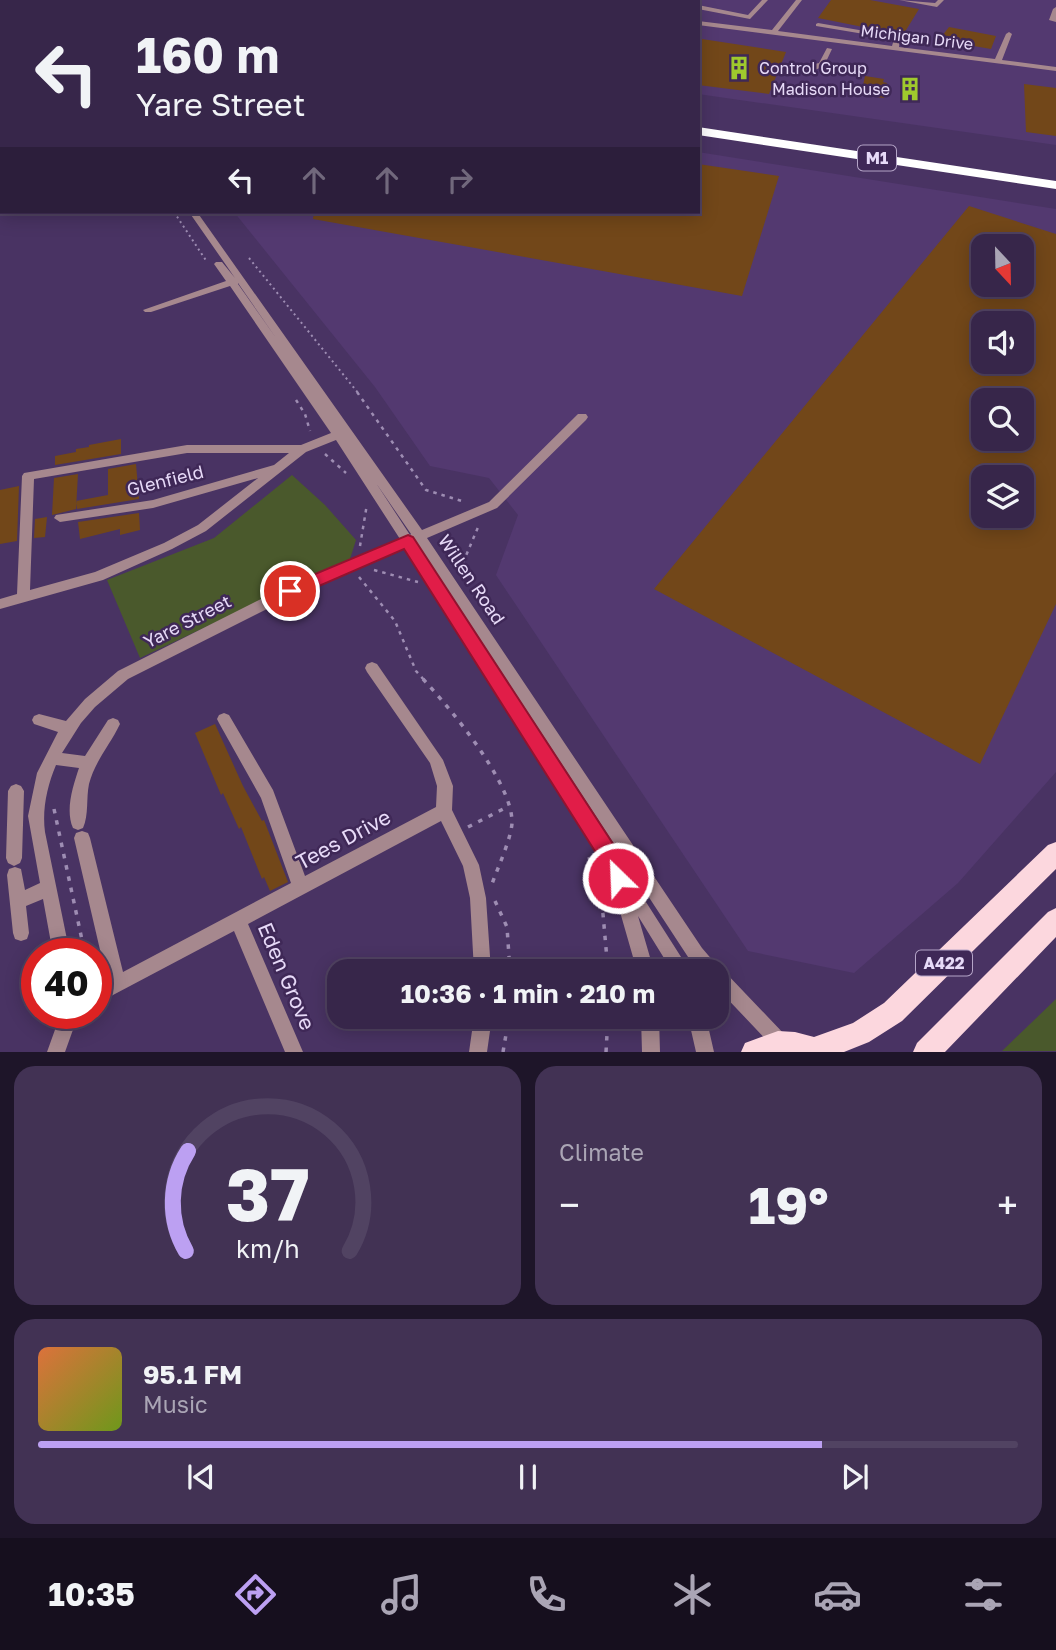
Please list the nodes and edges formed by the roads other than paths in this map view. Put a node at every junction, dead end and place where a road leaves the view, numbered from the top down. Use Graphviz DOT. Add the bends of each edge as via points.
graph roads {
  1 [pos="765,0"];
  2 [pos="799,0"];
  3 [pos="902,0"];
  4 [pos="941,0"];
  5 [pos="700,7"];
  6 [pos="1056,9"];
  7 [pos="1056,20"];
  8 [pos="700,23"];
  9 [pos="818,25"];
  10 [pos="774,32"];
  11 [pos="1009,34"];
  12 [pos="833,40"];
  13 [pos="948,47"];
  14 [pos="895,48"];
  15 [pos="999,59"];
  16 [pos="805,69"];
  17 [pos="1056,69"];
  18 [pos="700,118"];
  19 [pos="700,131"];
  20 [pos="1056,172"];
  21 [pos="1056,185"];
  22 [pos="185,214"];
  23 [pos="194,214"];
  24 [pos="235,281"];
  25 [pos="148,310"];
  26 [pos="582,417"];
  27 [pos="337,435"];
  28 [pos="308,447"];
  29 [pos="277,468"];
  30 [pos="60,518"];
  31 [pos="413,539"];
  32 [pos="437,576"];
  33 [pos="23,598"];
  34 [pos="0,604"];
  35 [pos="372,668"];
  36 [pos="224,719"];
  37 [pos="38,720"];
  38 [pos="113,724"];
  39 [pos="67,728"];
  40 [pos="52,758"];
  41 [pos="89,764"];
  42 [pos="16,791"];
  43 [pos="444,811"];
  44 [pos="35,818"];
  45 [pos="13,826"];
  46 [pos="1056,853"];
  47 [pos="612,860"];
  48 [pos="49,887"];
  49 [pos="301,887"];
  50 [pos="18,902"];
  51 [pos="238,920"];
  52 [pos="1056,920"];
  53 [pos="21,933"];
  54 [pos="59,938"];
  55 [pos="482,959"];
  56 [pos="641,959"];
  57 [pos="674,959"];
  58 [pos="701,959"];
  59 [pos="117,984"];
  60 [pos="112,987"];
  61 [pos="729,989"];
  62 [pos="64,1029"];
  63 [pos="481,1029"];
  64 [pos="650,1029"];
  65 [pos="700,1029"];
  66 [pos="781,1043"];
  67 [pos="817,1050"];
  68 [pos="293,1051"];
  69 [pos="56,1052"];
  70 [pos="478,1052"];
  71 [pos="651,1052"];
  72 [pos="705,1052"];
  73 [pos="754,1052"];
  74 [pos="926,1052"];
  1 -- 5 [label="street" via="750,17"];
  2 -- 10 [label="street"];
  3 -- 4 [label="street" via="937,5"];
  6 -- 7 [label="street" via="1051,19"];
  8 -- 10 [label="street, Michigan Drive"];
  9 -- 14 [label="street" via="898,38"];
  10 -- 12 [label="street, Michigan Drive"];
  11 -- 15 [label="street"];
  12 -- 14 [label="street, Michigan Drive"];
  12 -- 16 [label="street" via="822,66"];
  13 -- 15 [label="street"];
  14 -- 15 [label="street, Michigan Drive"];
  15 -- 17 [label="street, Michigan Drive"];
  18 -- 20 [label="highway, M1"];
  19 -- 21 [label="highway, M1"];
  22 -- 24 [label="street, Willen Road"];
  23 -- 24 [label="street, Willen Road"];
  24 -- 25 [label="street"];
  24 -- 27 [label="street, Willen Road"];
  24 -- 31 [label="street, Willen Road"];
  26 -- 31 [label="street" via="493,505"];
  27 -- 28 [label="street"];
  27 -- 31 [label="street, Willen Road"];
  28 -- 29 [label="street"];
  28 -- 33 [label="street" via="187,449 28,476"];
  29 -- 30 [label="street, Glenfield" via="153,504"];
  29 -- 33 [label="street" via="202,528 168,546 98,576"];
  31 -- 32 [label="street, Willen Road"];
  31 -- 39 [label="street, Yare Street" via="371,564 290,591 123,675 98,693"];
  32 -- 47 [label="street, Willen Road"];
  32 -- 58 [label="street, Willen Road"];
  33 -- 34 [label="street"];
  35 -- 43 [label="street" via="436,760 445,786"];
  36 -- 49 [label="street" via="268,795"];
  37 -- 39 [label="street"];
  38 -- 41 [label="street"];
  39 -- 40 [label="street, Yare Street"];
  40 -- 41 [label="street"];
  40 -- 44 [label="street, Yare Street"];
  41 -- 59 [label="street" via="76,802"];
  42 -- 45 [label="street"];
  43 -- 49 [label="street, Tees Drive"];
  43 -- 55 [label="street" via="471,865"];
  44 -- 45 [label="street"];
  44 -- 48 [label="street, Yare Street"];
  45 -- 50 [label="street"];
  46 -- 67 [label="main road, A422" via="893,1013 860,1033"];
  47 -- 56 [label="street"];
  47 -- 57 [label="street, Willen Road"];
  48 -- 50 [label="street"];
  48 -- 54 [label="street, Yare Street"];
  49 -- 51 [label="street, Tees Drive"];
  50 -- 53 [label="street"];
  51 -- 59 [label="street, Tees Drive"];
  51 -- 68 [label="street, Eden Grove"];
  52 -- 74 [label="main road, A422"];
  59 -- 60 [label="street, Tees Drive"];
  61 -- 66 [label="street"];
  62 -- 69 [label="street"];
  63 -- 70 [label="street"];
  64 -- 71 [label="street"];
  65 -- 72 [label="street"];
  66 -- 67 [label="main road"];
  66 -- 73 [label="main road"];
}
